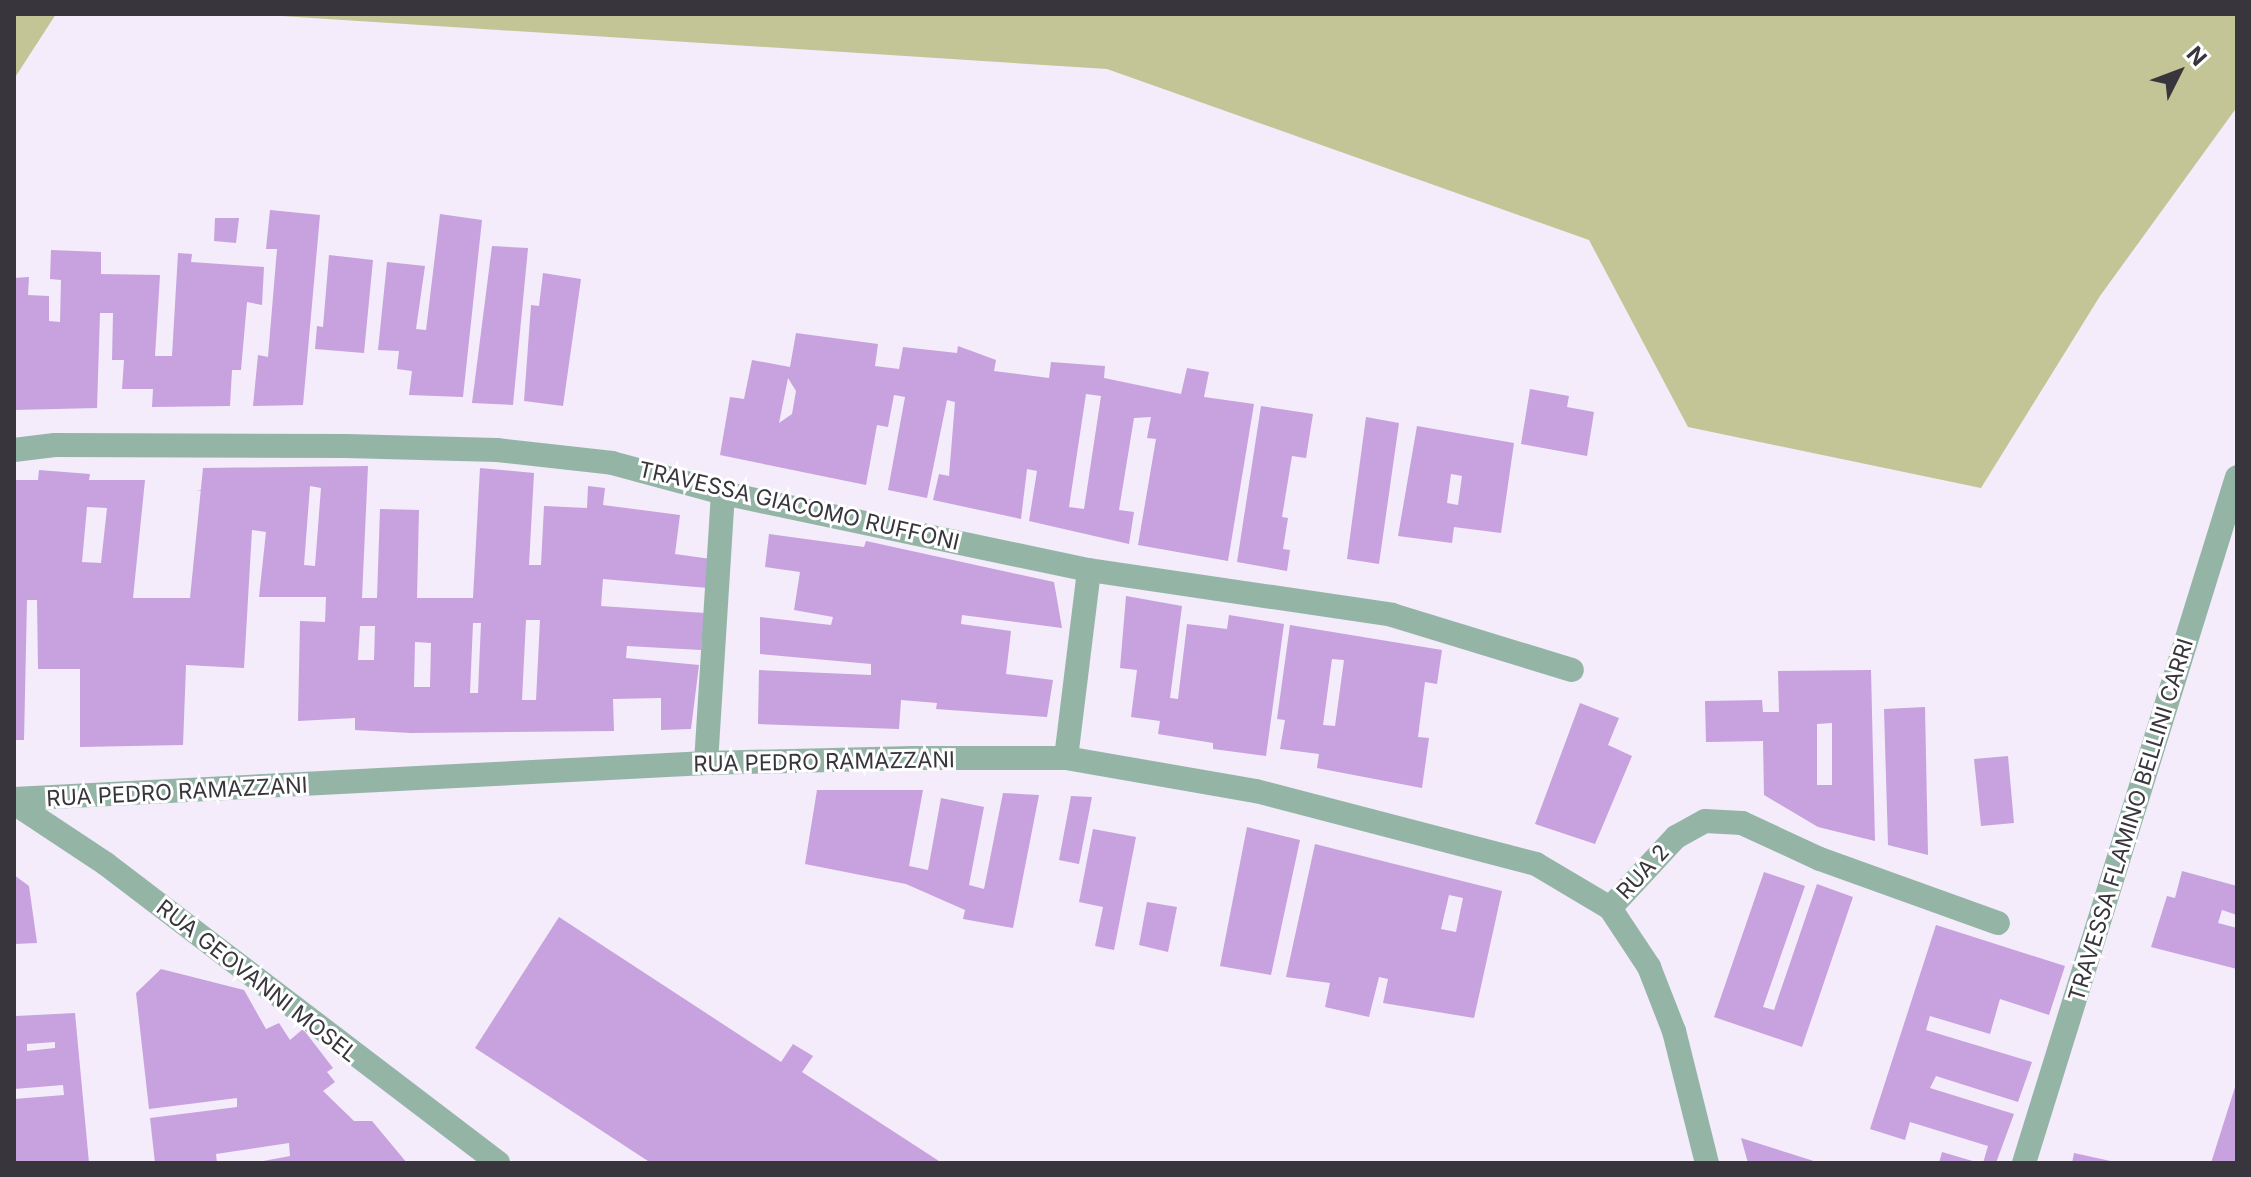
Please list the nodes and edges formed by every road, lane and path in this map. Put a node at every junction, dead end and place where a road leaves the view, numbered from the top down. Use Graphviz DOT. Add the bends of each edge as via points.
graph roads {
  1 [pos="14,450"];
  2 [pos="2237,477"];
  3 [pos="723,493"];
  4 [pos="1089,570"];
  5 [pos="1572,670"];
  6 [pos="1066,758"];
  7 [pos="706,763"];
  8 [pos="14,801"];
  9 [pos="1610,908"];
  10 [pos="1998,923"];
  11 [pos="474,1154"];
  12 [pos="498,1163"];
  13 [pos="1707,1163"];
  14 [pos="2024,1163"];
  1 -- 3 [label="street, TRAVESSA GIACOMO RUFFONI" via="55,445 497,450 612,463"];
  2 -- 14 [label="street, TRAVESSA FLAMINO BELLINI CARRI"];
  3 -- 4 [label="street, TRAVESSA GIACOMO RUFFONI"];
  3 -- 7 [label="street"];
  4 -- 5 [label="street, TRAVESSA GIACOMO RUFFONI" via="1392,615"];
  4 -- 6 [label="street"];
  6 -- 7 [label="street, RUA PEDRO RAMAZZANI"];
  6 -- 9 [label="street, RUA PEDRO RAMAZZANI" via="1256,791 1435,834 1536,864"];
  7 -- 8 [label="street, RUA PEDRO RAMAZZANI"];
  8 -- 11 [label="street, RUA GEOVANNI MOSEL" via="106,864"];
  9 -- 10 [label="street, RUA 2" via="1676,837 1705,821 1742,823 1820,859"];
  9 -- 13 [label="street" via="1649,967 1674,1031"];
  11 -- 12 [label="street, RUA GEOVANNI MOSEL"];
}
